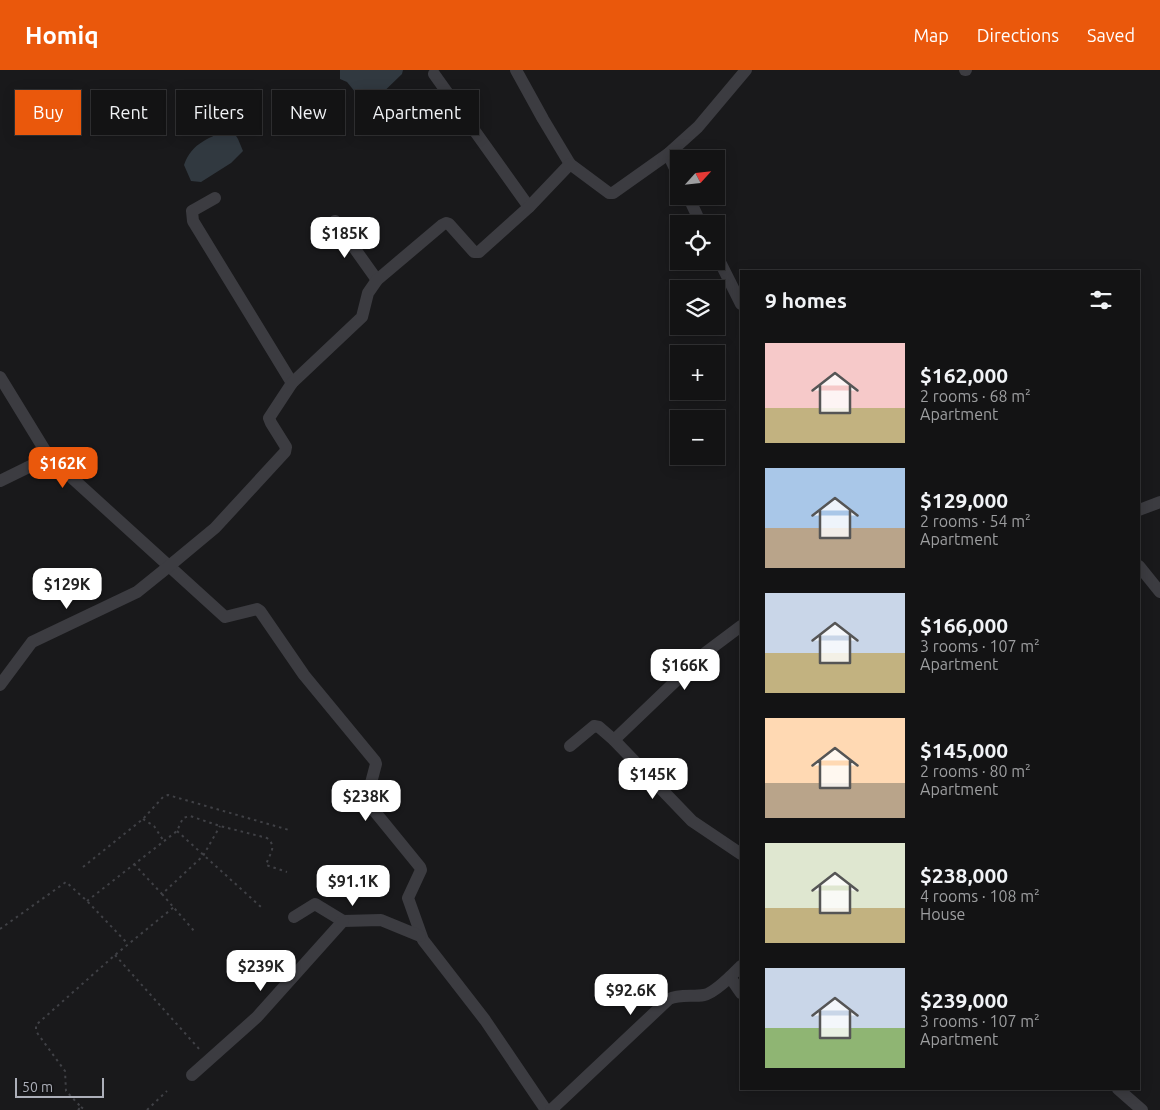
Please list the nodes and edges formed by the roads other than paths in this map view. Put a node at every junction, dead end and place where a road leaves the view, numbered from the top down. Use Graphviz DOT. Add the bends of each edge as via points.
graph roads {
  1 [pos="516,70"];
  2 [pos="746,70"];
  3 [pos="434,74"];
  4 [pos="668,154"];
  5 [pos="670,158"];
  6 [pos="570,164"];
  7 [pos="215,198"];
  8 [pos="528,207"];
  9 [pos="335,221"];
  10 [pos="724,270"];
  11 [pos="377,280"];
  12 [pos="740,302"];
  13 [pos="0,377"];
  14 [pos="292,383"];
  15 [pos="49,457"];
  16 [pos="0,482"];
  17 [pos="1160,502"];
  18 [pos="1140,510"];
  19 [pos="168,567"];
  20 [pos="1140,570"];
  21 [pos="1160,592"];
  22 [pos="740,627"];
  23 [pos="0,685"];
  24 [pos="614,740"];
  25 [pos="570,746"];
  26 [pos="740,853"];
  27 [pos="294,917"];
  28 [pos="343,921"];
  29 [pos="420,936"];
  30 [pos="740,967"];
  31 [pos="730,978"];
  32 [pos="740,992"];
  33 [pos="192,1074"];
  34 [pos="1119,1090"];
  35 [pos="546,1110"];
  36 [pos="551,1110"];
  37 [pos="1142,1110"];
  1 -- 6 [label="street"];
  2 -- 4 [label="street" via="698,127"];
  3 -- 8 [label="street"];
  4 -- 5 [label="street"];
  4 -- 6 [label="street" via="613,193"];
  6 -- 8 [label="street"];
  7 -- 14 [label="street" via="192,212 193,220"];
  8 -- 11 [label="street" via="477,253 446,223"];
  9 -- 11 [label="street"];
  10 -- 12 [label="street"];
  11 -- 14 [label="street" via="368,294 362,317"];
  13 -- 15 [label="street"];
  14 -- 19 [label="street" via="269,418 286,446 282,456 215,528"];
  15 -- 16 [label="street"];
  15 -- 19 [label="street"];
  17 -- 18 [label="street"];
  19 -- 23 [label="street" via="137,592 32,642"];
  19 -- 29 [label="street" via="225,618 257,609 260,611 304,674 375,761 368,802 421,870 408,895"];
  20 -- 21 [label="street"];
  22 -- 24 [label="street" via="704,653"];
  24 -- 25 [label="street" via="594,726"];
  24 -- 26 [label="street" via="692,821"];
  27 -- 28 [label="street" via="315,904"];
  28 -- 29 [label="street" via="385,921"];
  28 -- 33 [label="street" via="257,1017"];
  29 -- 35 [label="street" via="485,1020"];
  30 -- 31 [label="street"];
  31 -- 32 [label="street"];
  31 -- 36 [label="street" via="705,995 669,999"];
  34 -- 37 [label="street"];
}
